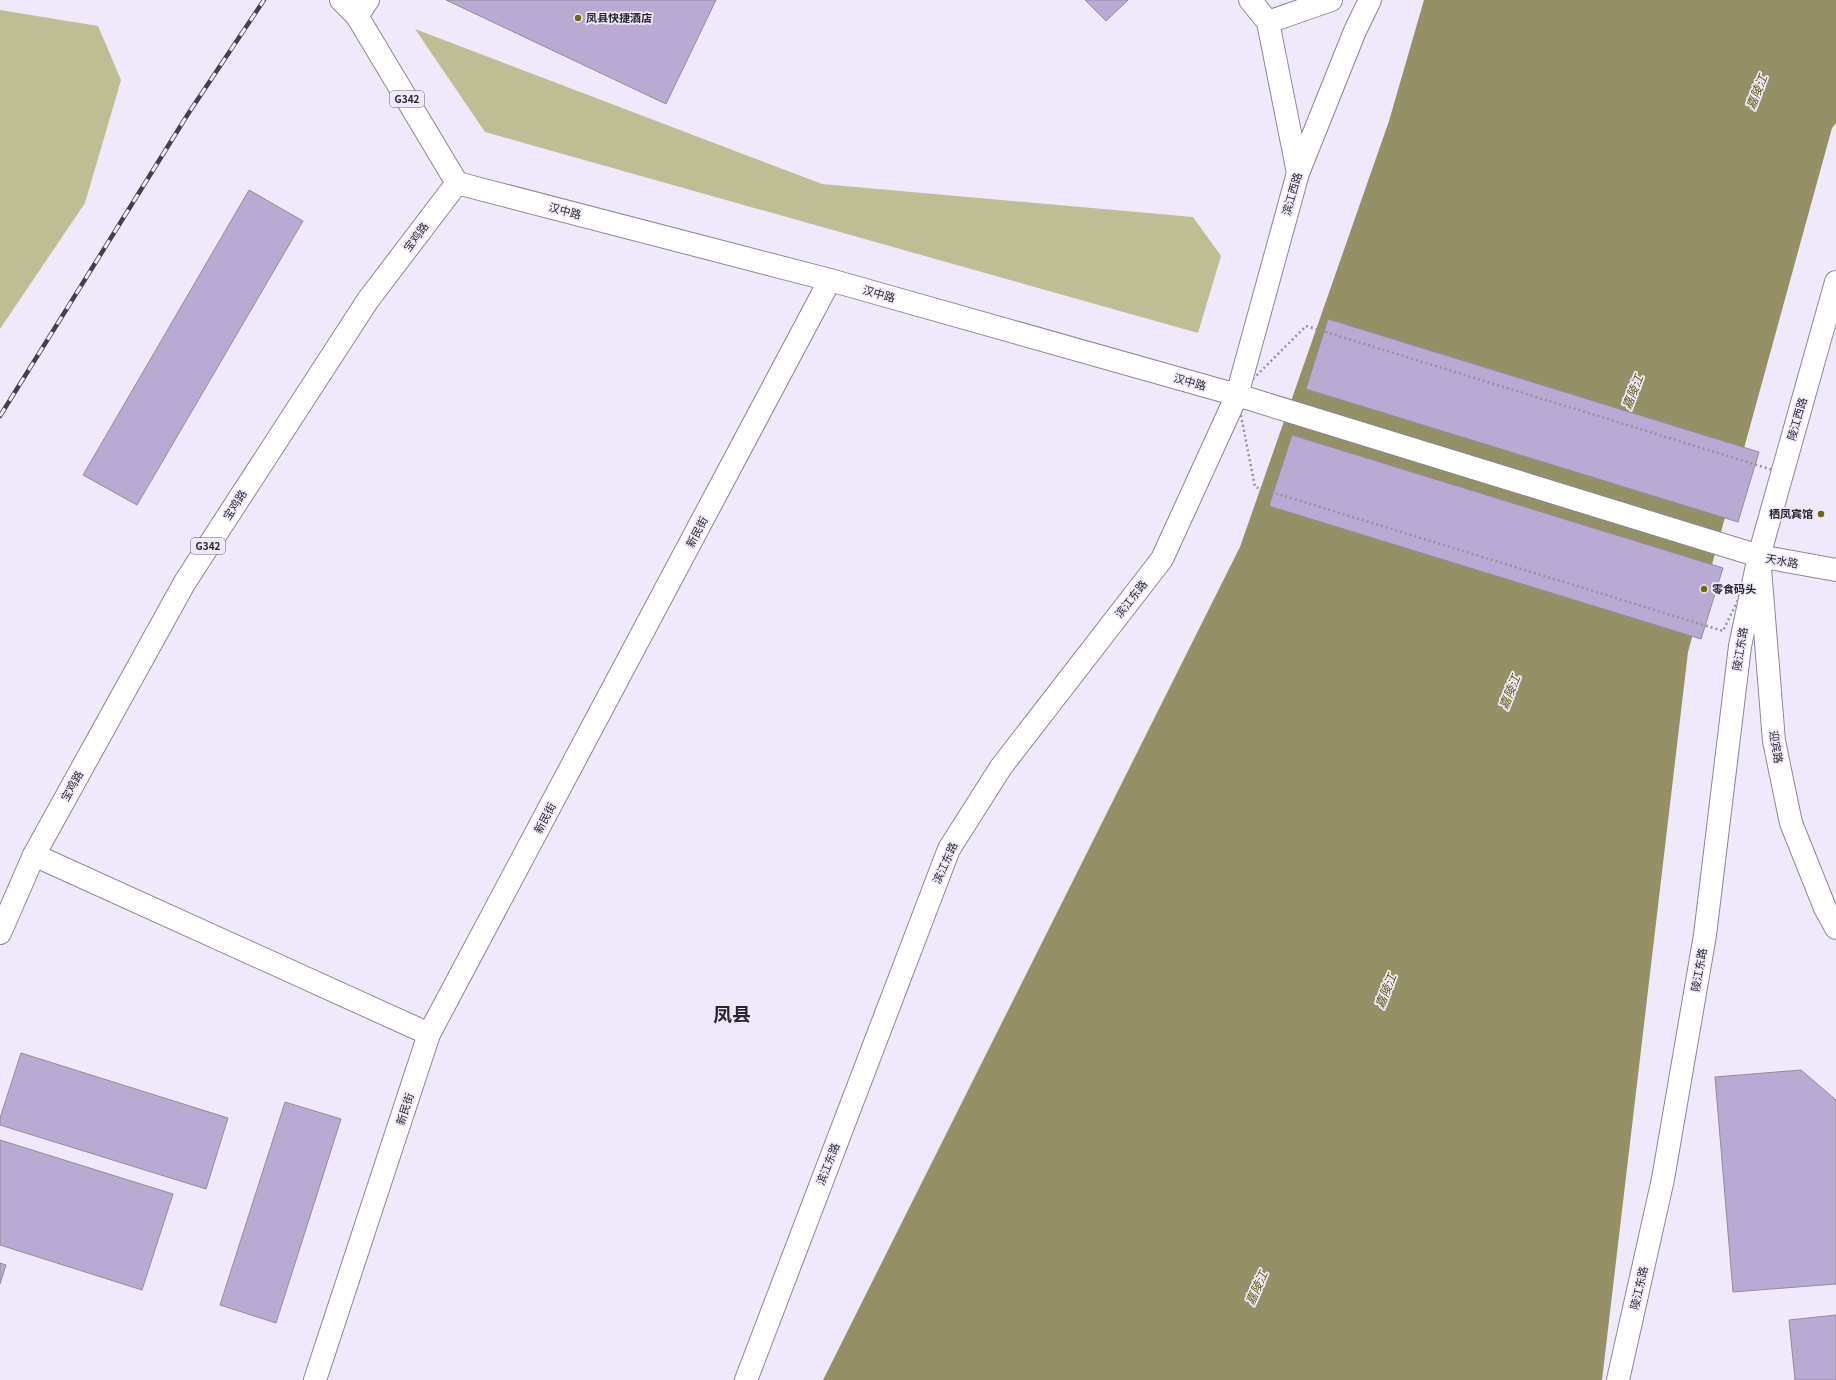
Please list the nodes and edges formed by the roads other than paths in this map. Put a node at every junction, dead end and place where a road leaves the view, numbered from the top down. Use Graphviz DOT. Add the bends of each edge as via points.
graph roads {
  1 [pos="341,0"];
  2 [pos="1250,0"];
  3 [pos="1331,0"];
  4 [pos="1370,0"];
  5 [pos="362,8"];
  6 [pos="1268,22"];
  7 [pos="1298,173"];
  8 [pos="457,183"];
  9 [pos="830,280"];
  10 [pos="1836,282"];
  11 [pos="1237,395"];
  12 [pos="1298,415"];
  13 [pos="1759,556"];
  14 [pos="1836,570"];
  15 [pos="34,855"];
  16 [pos="1836,928"];
  17 [pos="0,933"];
  18 [pos="430,1034"];
  19 [pos="315,1380"];
  20 [pos="746,1380"];
  21 [pos="1618,1380"];
  1 -- 5 [label="main road"];
  2 -- 6 [label="main road"];
  3 -- 6 [label="main road"];
  4 -- 7 [label="main road, 滨江西路"];
  5 -- 8 [label="main road, G342"];
  6 -- 7 [label="main road"];
  7 -- 11 [label="main road, 滨江西路"];
  8 -- 9 [label="main road, 汉中路"];
  8 -- 15 [label="main road, 宝鸡路 / G342" via="368,300 185,582"];
  9 -- 11 [label="main road, 汉中路"];
  9 -- 18 [label="main road, 新民街"];
  10 -- 13 [label="main road, 陵江西路"];
  11 -- 12 [label="main road, 汉中路"];
  11 -- 20 [label="main road, 滨江东路" via="1162,559 1001,767 949,849"];
  12 -- 13 [label="main road, 天水路"];
  13 -- 14 [label="main road, 天水路"];
  13 -- 16 [label="main road, 迎宾路" via="1777,756 1791,823 1825,908"];
  13 -- 21 [label="main road, 陵江东路" via="1740,646 1705,935 1669,1148"];
  15 -- 17 [label="main road, 宝鸡路 / G342"];
  15 -- 18 [label="main road"];
  18 -- 19 [label="main road, 新民街"];
}
